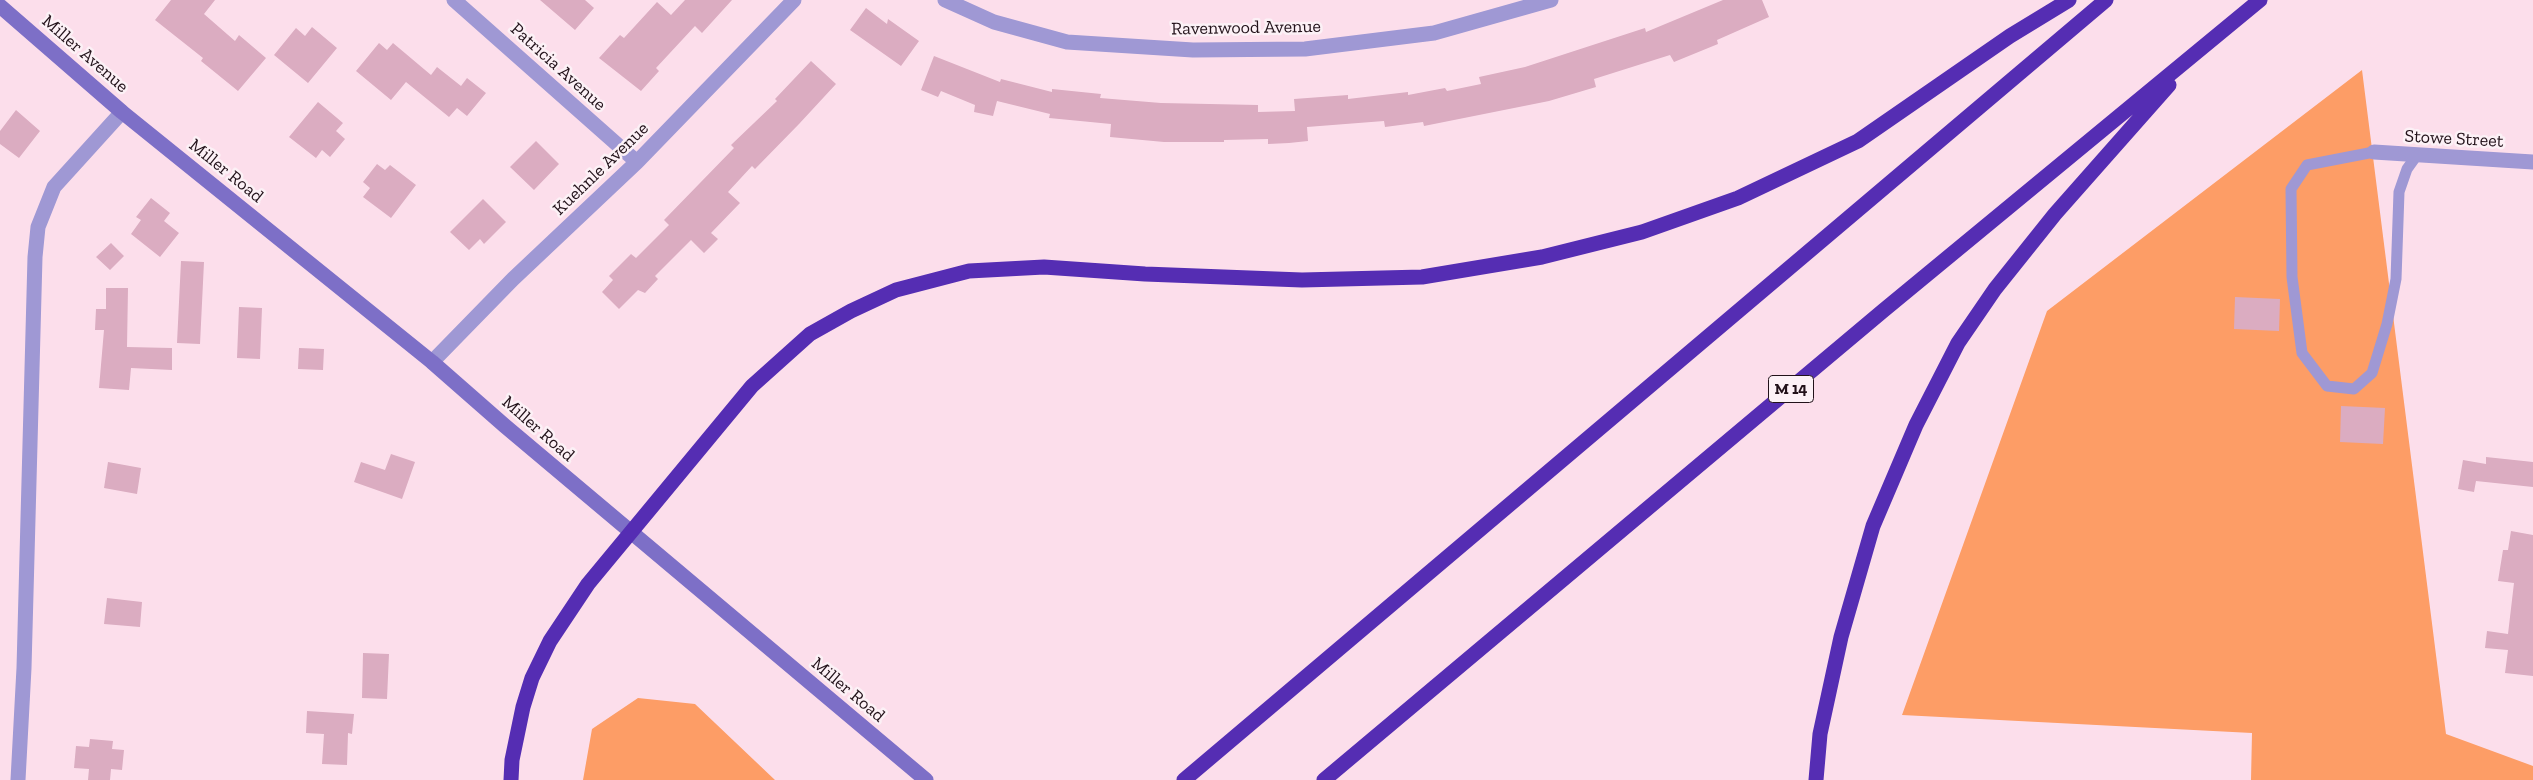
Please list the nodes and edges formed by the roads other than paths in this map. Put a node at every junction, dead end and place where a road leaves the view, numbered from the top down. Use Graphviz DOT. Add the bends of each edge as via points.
graph roads {
  1 [pos="454,0"];
  2 [pos="794,0"];
  3 [pos="945,0"];
  4 [pos="1551,0"];
  5 [pos="2069,0"];
  6 [pos="2106,0"];
  7 [pos="2260,0"];
  8 [pos="0,6"];
  9 [pos="2200,50"];
  10 [pos="122,112"];
  11 [pos="2374,152"];
  12 [pos="2417,155"];
  13 [pos="637,162"];
  14 [pos="2533,162"];
  15 [pos="432,362"];
  16 [pos="630,533"];
  17 [pos="18,780"];
  18 [pos="511,780"];
  19 [pos="926,780"];
  20 [pos="1184,780"];
  21 [pos="1324,780"];
  22 [pos="1816,780"];
  1 -- 13 [label="street, Patricia Avenue"];
  2 -- 13 [label="street, Kuehnle Avenue"];
  3 -- 4 [label="street, Ravenwood Avenue" via="994,22 1067,42 1193,50 1305,49 1434,33"];
  5 -- 16 [label="highway" via="2010,36 1858,141 1738,198 1642,232 1542,257 1422,277 1302,280 1044,267 969,271 896,290 810,334 752,386"];
  6 -- 20 [label="highway"];
  7 -- 9 [label="highway, M 14"];
  8 -- 10 [label="main road, Miller Avenue"];
  9 -- 21 [label="highway, M 14" via="1876,316"];
  9 -- 22 [label="highway" via="2055,214 1995,289 1958,343 1916,425 1873,526 1841,637 1820,734"];
  10 -- 15 [label="main road, Miller Road"];
  10 -- 17 [label="street" via="54,187 38,227"];
  11 -- 12 [label="street, Stowe Street"];
  11 -- 12 [label="lane" via="2307,165 2291,189 2292,276 2302,353 2327,386 2354,389 2372,373 2396,279 2399,192 2407,169"];
  12 -- 14 [label="street, Stowe Street"];
  13 -- 15 [label="street, Kuehnle Avenue" via="513,279"];
  15 -- 16 [label="main road, Miller Road"];
  16 -- 18 [label="highway" via="588,584 546,648 523,707"];
  16 -- 19 [label="main road, Miller Road"];
}
